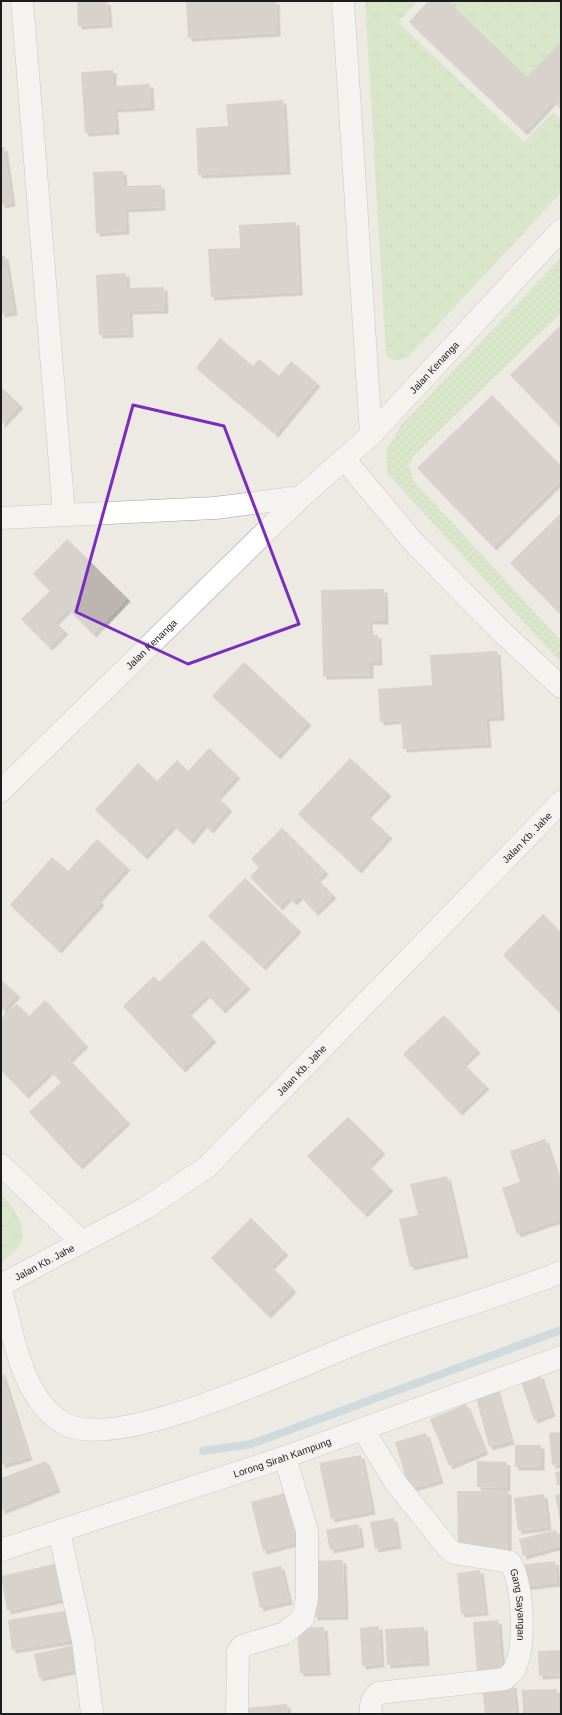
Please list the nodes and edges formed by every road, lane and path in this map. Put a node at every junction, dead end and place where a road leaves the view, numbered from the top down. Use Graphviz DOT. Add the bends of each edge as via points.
graph roads {
  1 [pos="22,1"];
  2 [pos="343,1"];
  3 [pos="561,230"];
  4 [pos="371,435"];
  5 [pos="344,459"];
  6 [pos="300,497"];
  7 [pos="64,514"];
  8 [pos="1,518"];
  9 [pos="561,687"];
  10 [pos="1,790"];
  11 [pos="561,802"];
  12 [pos="1,1165"];
  13 [pos="82,1242"];
  14 [pos="561,1272"];
  15 [pos="1,1285"];
  16 [pos="1,1289"];
  17 [pos="561,1357"];
  18 [pos="363,1428"];
  19 [pos="285,1457"];
  20 [pos="59,1531"];
  21 [pos="1,1550"];
  22 [pos="92,1714"];
  23 [pos="238,1714"];
  24 [pos="371,1714"];
  1 -- 7 [label="street"];
  2 -- 4 [label="street"];
  3 -- 4 [label="street, Jalan Kenanga"];
  4 -- 5 [label="street, Jalan Kenanga"];
  5 -- 6 [label="street, Jalan Kenanga"];
  5 -- 9 [label="street" via="416,544 503,633"];
  6 -- 7 [label="street" via="215,508"];
  6 -- 10 [label="street, Jalan Kenanga"];
  7 -- 8 [label="street"];
  11 -- 13 [label="street, Jalan Kb. Jahe" via="207,1167 146,1208"];
  12 -- 13 [label="street"];
  13 -- 15 [label="street, Jalan Kb. Jahe"];
  14 -- 16 [label="street" via="365,1340 171,1416 108,1429 67,1425 45,1409 25,1376"];
  17 -- 18 [label="street, Lorong Sirah Kampung"];
  18 -- 19 [label="street, Lorong Sirah Kampung"];
  18 -- 24 [label="street, Gang Sayangan" via="395,1482 448,1548 454,1553 510,1562 516,1576 523,1625 520,1653 515,1669 505,1679 378,1693 372,1698"];
  19 -- 20 [label="street, Lorong Sirah Kampung"];
  19 -- 23 [label="street" via="307,1531 307,1598 303,1618 286,1633 242,1646 238,1652"];
  20 -- 21 [label="street, Lorong Sirah Kampung"];
  20 -- 22 [label="street" via="83,1641"];
}
